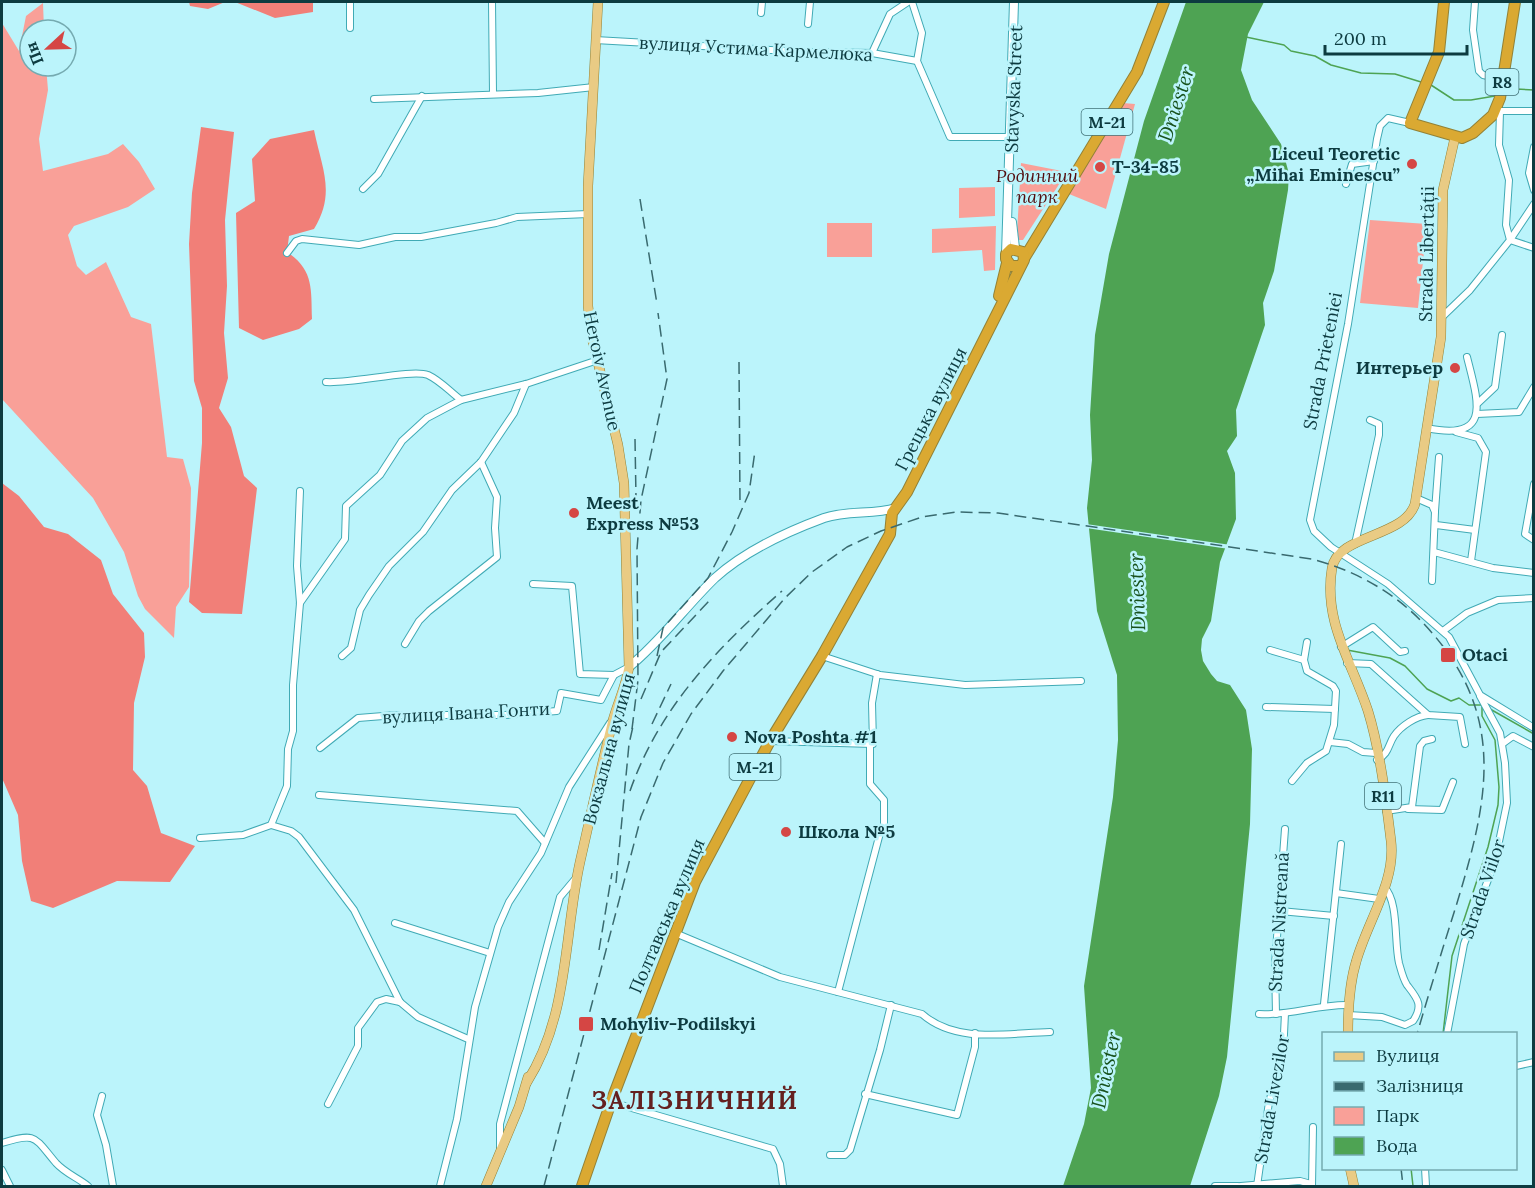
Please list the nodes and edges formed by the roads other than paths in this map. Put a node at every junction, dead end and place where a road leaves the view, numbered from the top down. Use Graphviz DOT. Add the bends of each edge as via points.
graph roads {
  1 [pos="350,2"];
  2 [pos="492,2"];
  3 [pos="598,2"];
  4 [pos="762,2"];
  5 [pos="810,2"];
  6 [pos="913,2"];
  7 [pos="1016,2"];
  8 [pos="1164,2"];
  9 [pos="1444,2"];
  10 [pos="1475,2"];
  11 [pos="1515,2"];
  12 [pos="761,13"];
  13 [pos="808,24"];
  14 [pos="350,28"];
  15 [pos="595,40"];
  16 [pos="872,53"];
  17 [pos="917,61"];
  18 [pos="594,87"];
  19 [pos="1501,87"];
  20 [pos="493,93"];
  21 [pos="422,96"];
  22 [pos="374,99"];
  23 [pos="1498,111"];
  24 [pos="1533,111"];
  25 [pos="1410,123"];
  26 [pos="1011,137"];
  27 [pos="1455,137"];
  28 [pos="1533,147"];
  29 [pos="1533,156"];
  30 [pos="1374,161"];
  31 [pos="1346,184"];
  32 [pos="363,189"];
  33 [pos="1533,190"];
  34 [pos="1533,204"];
  35 [pos="588,214"];
  36 [pos="1036,236"];
  37 [pos="1510,240"];
  38 [pos="1533,248"];
  39 [pos="287,253"];
  40 [pos="1011,253"];
  41 [pos="1022,261"];
  42 [pos="1443,316"];
  43 [pos="994,317"];
  44 [pos="1502,334"];
  45 [pos="1467,357"];
  46 [pos="597,360"];
  47 [pos="326,382"];
  48 [pos="526,384"];
  49 [pos="1533,387"];
  50 [pos="461,400"];
  51 [pos="1478,403"];
  52 [pos="1477,414"];
  53 [pos="1370,420"];
  54 [pos="1426,428"];
  55 [pos="1456,432"];
  56 [pos="1439,457"];
  57 [pos="481,462"];
  58 [pos="1533,484"];
  59 [pos="300,490"];
  60 [pos="1416,498"];
  61 [pos="895,510"];
  62 [pos="874,512"];
  63 [pos="1435,512"];
  64 [pos="1436,525"];
  65 [pos="1475,530"];
  66 [pos="1533,540"];
  67 [pos="1354,544"];
  68 [pos="1434,552"];
  69 [pos="1338,557"];
  70 [pos="1471,561"];
  71 [pos="1533,573"];
  72 [pos="1432,580"];
  73 [pos="533,584"];
  74 [pos="1533,598"];
  75 [pos="300,603"];
  76 [pos="1443,631"];
  77 [pos="1307,642"];
  78 [pos="405,644"];
  79 [pos="1341,647"];
  80 [pos="1270,650"];
  81 [pos="1405,651"];
  82 [pos="342,656"];
  83 [pos="822,656"];
  84 [pos="1304,660"];
  85 [pos="1347,663"];
  86 [pos="629,668"];
  87 [pos="876,674"];
  88 [pos="614,675"];
  89 [pos="1081,681"];
  90 [pos="1482,702"];
  91 [pos="1266,707"];
  92 [pos="1335,709"];
  93 [pos="1428,715"];
  94 [pos="614,717"];
  95 [pos="1533,728"];
  96 [pos="1432,739"];
  97 [pos="770,741"];
  98 [pos="1330,742"];
  99 [pos="872,744"];
  100 [pos="1464,744"];
  101 [pos="1502,744"];
  102 [pos="1533,747"];
  103 [pos="320,748"];
  104 [pos="590,754"];
  105 [pos="1377,756"];
  106 [pos="604,760"];
  107 [pos="1292,781"];
  108 [pos="1452,783"];
  109 [pos="319,795"];
  110 [pos="1408,809"];
  111 [pos="1386,811"];
  112 [pos="272,825"];
  113 [pos="1285,829"];
  114 [pos="200,838"];
  115 [pos="545,843"];
  116 [pos="1341,844"];
  117 [pos="578,876"];
  118 [pos="1384,887"];
  119 [pos="1336,893"];
  120 [pos="1379,899"];
  121 [pos="1280,911"];
  122 [pos="1334,916"];
  123 [pos="395,923"];
  124 [pos="675,933"];
  125 [pos="490,953"];
  126 [pos="838,993"];
  127 [pos="400,1002"];
  128 [pos="1324,1004"];
  129 [pos="891,1005"];
  130 [pos="1348,1010"];
  131 [pos="1285,1013"];
  132 [pos="1259,1014"];
  133 [pos="1276,1014"];
  134 [pos="1050,1032"];
  135 [pos="1348,1032"];
  136 [pos="1446,1032"];
  137 [pos="975,1033"];
  138 [pos="468,1040"];
  139 [pos="1533,1062"];
  140 [pos="1517,1066"];
  141 [pos="865,1094"];
  142 [pos="102,1096"];
  143 [pos="610,1102"];
  144 [pos="328,1104"];
  145 [pos="1313,1126"];
  146 [pos="2,1143"];
  147 [pos="500,1151"];
  148 [pos="830,1155"];
  149 [pos="2,1170"];
  150 [pos="1350,1170"];
  151 [pos="1425,1170"];
  152 [pos="1312,1185"];
  153 [pos="10,1186"];
  154 [pos="88,1186"];
  155 [pos="113,1186"];
  156 [pos="440,1186"];
  157 [pos="486,1186"];
  158 [pos="582,1186"];
  159 [pos="783,1186"];
  160 [pos="1215,1186"];
  161 [pos="1239,1186"];
  162 [pos="1257,1186"];
  163 [pos="1354,1186"];
  164 [pos="1426,1186"];
  1 -- 14 [label="street"];
  2 -- 20 [label="street"];
  3 -- 15 [label="main road, Heroiv Avenue"];
  4 -- 12 [label="street"];
  5 -- 13 [label="street"];
  6 -- 16 [label="street" via="890,14"];
  6 -- 17 [label="street" via="922,33"];
  7 -- 26 [label="main road, Stavyska Street"];
  8 -- 36 [label="highway, Грецька вулиця / М-21" via="1137,72"];
  9 -- 25 [label="highway" via="1439,52"];
  10 -- 19 [label="street" via="1473,30 1479,71 1497,78"];
  11 -- 19 [label="highway, R8"];
  15 -- 16 [label="street, вулиця Устима Кармелюка"];
  15 -- 18 [label="main road, Heroiv Avenue"];
  16 -- 17 [label="street, вулиця Устима Кармелюка"];
  17 -- 26 [label="street" via="950,136"];
  18 -- 20 [label="street"];
  18 -- 35 [label="main road, Heroiv Avenue"];
  19 -- 23 [label="highway, R8"];
  20 -- 21 [label="street"];
  21 -- 22 [label="street"];
  21 -- 32 [label="street" via="378,174"];
  23 -- 24 [label="street"];
  23 -- 27 [label="highway, R8" via="1467,137"];
  23 -- 37 [label="street" via="1499,146 1509,180 1506,225"];
  25 -- 27 [label="highway"];
  25 -- 30 [label="street, Strada Prieteniei" via="1388,118 1381,124"];
  26 -- 40 [label="main road, Stavyska Street"];
  27 -- 42 [label="main road, Strada Libertății" via="1443,190"];
  28 -- 29 [label="street"];
  29 -- 33 [label="street" via="1529,173"];
  30 -- 31 [label="street" via="1352,164"];
  30 -- 69 [label="street, Strada Prieteniei" via="1348,324 1310,513 1314,531"];
  34 -- 37 [label="street"];
  35 -- 39 [label="street" via="517,217 421,237 395,237 358,245 302,239"];
  35 -- 46 [label="main road, Heroiv Avenue" via="588,306"];
  36 -- 40 [label="highway, Грецька вулиця / М-21"];
  36 -- 41 [label="highway, Грецька вулиця / М-21"];
  37 -- 38 [label="street"];
  37 -- 42 [label="street" via="1470,290"];
  40 -- 41 [label="highway"];
  40 -- 41 [label="highway" via="1011,266"];
  40 -- 43 [label="highway, Грецька вулиця / М-21"];
  41 -- 43 [label="highway, Грецька вулиця / М-21"];
  42 -- 54 [label="main road, Strada Libertății"];
  43 -- 61 [label="highway, Грецька вулиця / М-21"];
  44 -- 51 [label="street" via="1495,387"];
  45 -- 51 [label="street"];
  46 -- 48 [label="street"];
  46 -- 86 [label="main road, Heroiv Avenue" via="624,483"];
  47 -- 50 [label="street" via="418,373 440,382"];
  48 -- 50 [label="street"];
  48 -- 57 [label="street" via="514,414"];
  49 -- 52 [label="street" via="1519,412"];
  50 -- 75 [label="street" via="427,418 402,441 380,475 346,506 345,539"];
  51 -- 52 [label="street"];
  52 -- 55 [label="street"];
  53 -- 67 [label="street" via="1379,424 1379,435"];
  54 -- 55 [label="street"];
  54 -- 60 [label="main road, Strada Libertății"];
  55 -- 65 [label="street" via="1478,438 1485,449"];
  56 -- 63 [label="street"];
  57 -- 78 [label="street" via="497,497 497,557 429,611"];
  57 -- 82 [label="street" via="452,490 423,532 388,566 360,610 351,648"];
  58 -- 66 [label="street" via="1525,534"];
  59 -- 75 [label="street"];
  60 -- 63 [label="street" via="1432,506"];
  60 -- 67 [label="main road, Strada Libertății" via="1413,511 1404,522"];
  61 -- 62 [label="main road, Вокзальна вулиця"];
  61 -- 62 [label="main road"];
  61 -- 83 [label="highway, Полтавська вулиця / М-21" via="891,534"];
  62 -- 86 [label="main road, Вокзальна вулиця" via="852,511 826,518 758,549 717,577"];
  63 -- 64 [label="street"];
  64 -- 65 [label="street"];
  64 -- 68 [label="street"];
  65 -- 70 [label="street"];
  67 -- 69 [label="main road, Strada Libertății"];
  68 -- 70 [label="street"];
  68 -- 72 [label="street"];
  69 -- 76 [label="street, Strada Prieteniei" via="1388,584"];
  69 -- 79 [label="main road, R11" via="1332,579"];
  70 -- 71 [label="street" via="1511,572"];
  73 -- 88 [label="street" via="573,586 580,674"];
  74 -- 76 [label="street" via="1498,600 1467,613"];
  75 -- 112 [label="street" via="287,786"];
  76 -- 90 [label="street, Strada Viilor" via="1456,648"];
  77 -- 84 [label="street"];
  79 -- 81 [label="street" via="1373,627 1392,647"];
  79 -- 85 [label="main road, R11"];
  80 -- 84 [label="street"];
  83 -- 87 [label="street"];
  83 -- 97 [label="highway, Полтавська вулиця / М-21"];
  84 -- 92 [label="street" via="1307,671 1333,686"];
  85 -- 93 [label="street" via="1371,664"];
  85 -- 105 [label="main road, R11" via="1368,712"];
  86 -- 88 [label="street"];
  86 -- 94 [label="main road, Вокзальна вулиця"];
  87 -- 89 [label="street" via="965,685"];
  87 -- 99 [label="street"];
  88 -- 103 [label="street, вулиця Івана Гонти" via="601,699 561,693 557,711 358,718"];
  90 -- 95 [label="street"];
  90 -- 101 [label="street, Strada Viilor" via="1496,722"];
  91 -- 92 [label="street"];
  92 -- 98 [label="street"];
  93 -- 100 [label="street" via="1460,717"];
  93 -- 105 [label="street" via="1418,716 1397,732 1388,750"];
  94 -- 104 [label="street"];
  94 -- 106 [label="main road, Вокзальна вулиця"];
  96 -- 110 [label="street" via="1420,746 1414,798"];
  97 -- 99 [label="street"];
  97 -- 124 [label="highway, Полтавська вулиця / М-21" via="695,882"];
  98 -- 105 [label="street" via="1348,744"];
  98 -- 107 [label="street" via="1322,756 1307,763"];
  99 -- 126 [label="street" via="870,784 884,800 884,825"];
  101 -- 102 [label="street" via="1516,736"];
  101 -- 136 [label="street, Strada Viilor" via="1507,780 1501,837 1466,936"];
  104 -- 106 [label="street" via="596,753"];
  104 -- 115 [label="street" via="569,787"];
  105 -- 111 [label="main road, R11"];
  106 -- 117 [label="main road, Вокзальна вулиця"];
  108 -- 110 [label="street" via="1442,810"];
  109 -- 115 [label="street" via="517,811"];
  110 -- 111 [label="street"];
  111 -- 118 [label="main road, R11" via="1392,861"];
  112 -- 114 [label="street" via="243,836"];
  112 -- 127 [label="street" via="299,837 348,900"];
  113 -- 121 [label="street, Strada Nistreană"];
  115 -- 125 [label="street" via="509,902"];
  116 -- 119 [label="street"];
  117 -- 147 [label="main road, Вокзальна вулиця" via="567,955 552,1022"];
  117 -- 147 [label="street, Вокзальна вулиця" via="560,897 500,1124"];
  118 -- 120 [label="main road, R11"];
  118 -- 130 [label="street" via="1392,897 1400,965 1406,982 1416,993 1417,1015 1410,1024 1400,1024"];
  119 -- 120 [label="street"];
  119 -- 122 [label="street"];
  120 -- 130 [label="main road, R11" via="1357,960"];
  121 -- 122 [label="street"];
  121 -- 133 [label="street, Strada Nistreană" via="1274,975"];
  122 -- 128 [label="street"];
  123 -- 125 [label="street"];
  124 -- 126 [label="street" via="780,977"];
  124 -- 143 [label="highway, Полтавська вулиця / М-21"];
  125 -- 138 [label="street"];
  126 -- 129 [label="street"];
  127 -- 138 [label="street" via="418,1017"];
  127 -- 144 [label="street" via="377,1002 358,1028 358,1046"];
  128 -- 130 [label="street"];
  128 -- 131 [label="street"];
  129 -- 137 [label="street" via="922,1014 938,1026"];
  129 -- 141 [label="street"];
  130 -- 135 [label="main road, R11"];
  131 -- 133 [label="street"];
  131 -- 162 [label="street, Strada Livezilor" via="1283,1055 1269,1102"];
  132 -- 133 [label="street"];
  134 -- 137 [label="street"];
  137 -- 141 [label="street" via="975,1047 957,1115"];
  138 -- 156 [label="street" via="457,1119"];
  139 -- 140 [label="street"];
  141 -- 148 [label="street" via="850,1150 845,1155"];
  142 -- 155 [label="street" via="97,1116"];
  143 -- 158 [label="highway, Полтавська вулиця / М-21"];
  143 -- 159 [label="street" via="773,1149"];
  145 -- 152 [label="street"];
  146 -- 154 [label="street" via="26,1136 35,1138 56,1163"];
  147 -- 157 [label="main road, Вокзальна вулиця"];
  149 -- 153 [label="street"];
  150 -- 163 [label="main road"];
  151 -- 164 [label="street"];
  152 -- 162 [label="street" via="1300,1181"];
  160 -- 161 [label="street, Strada Livezilor"];
  161 -- 162 [label="street, Strada Livezilor"];
}
